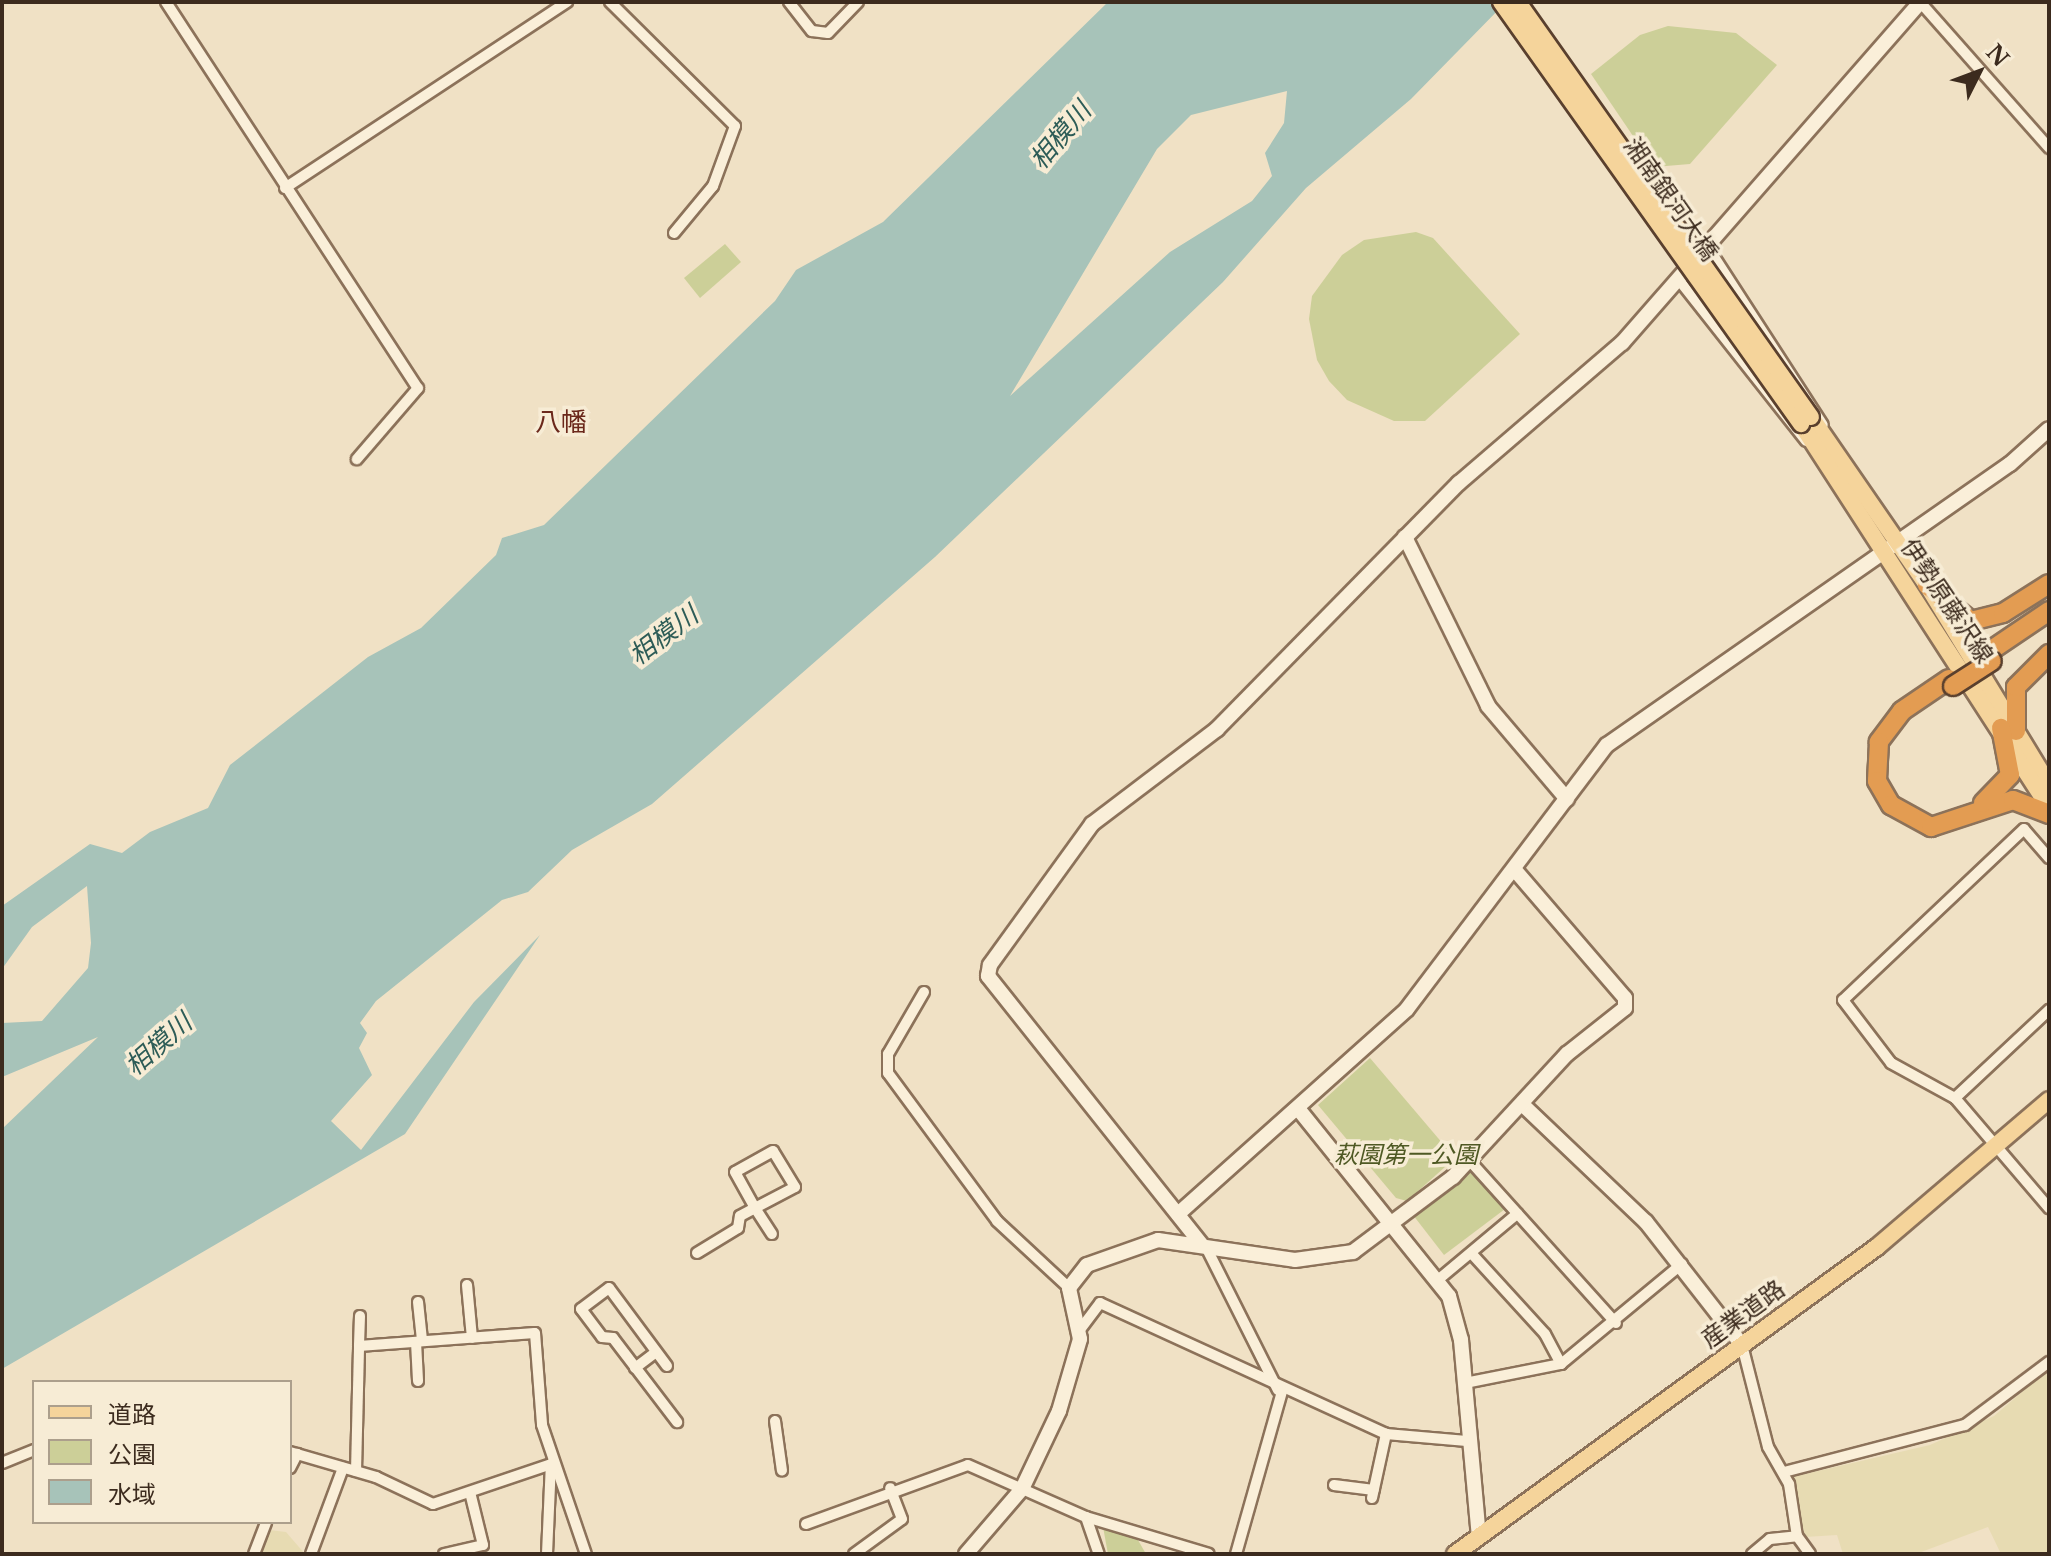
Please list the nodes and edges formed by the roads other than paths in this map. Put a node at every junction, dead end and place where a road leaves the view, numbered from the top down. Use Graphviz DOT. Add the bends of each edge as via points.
graph roads {
  1 [pos="166,2"];
  2 [pos="567,2"];
  3 [pos="610,2"];
  4 [pos="789,2"];
  5 [pos="858,2"];
  6 [pos="1501,2"];
  7 [pos="1518,2"];
  8 [pos="1920,2"];
  9 [pos="2049,148"];
  10 [pos="285,188"];
  11 [pos="674,233"];
  12 [pos="1707,246"];
  13 [pos="1679,280"];
  14 [pos="1806,420"];
  15 [pos="2049,429"];
  16 [pos="1830,454"];
  17 [pos="357,459"];
  18 [pos="1405,537"];
  19 [pos="1889,543"];
  20 [pos="2049,584"];
  21 [pos="1927,585"];
  22 [pos="2049,611"];
  23 [pos="2049,622"];
  24 [pos="2049,654"];
  25 [pos="1990,657"];
  26 [pos="1951,682"];
  27 [pos="2008,730"];
  28 [pos="2049,785"];
  29 [pos="1567,799"];
  30 [pos="2049,811"];
  31 [pos="2049,858"];
  32 [pos="1515,870"];
  33 [pos="924,992"];
  34 [pos="2049,1012"];
  35 [pos="1955,1098"];
  36 [pos="2049,1100"];
  37 [pos="1523,1105"];
  38 [pos="1300,1111"];
  39 [pos="1996,1143"];
  40 [pos="1470,1161"];
  41 [pos="755,1208"];
  42 [pos="2049,1208"];
  43 [pos="1178,1214"];
  44 [pos="1517,1214"];
  45 [pos="1395,1224"];
  46 [pos="772,1234"];
  47 [pos="1204,1246"];
  48 [pos="697,1253"];
  49 [pos="1472,1254"];
  50 [pos="1682,1264"];
  51 [pos="1439,1279"];
  52 [pos="467,1285"];
  53 [pos="1069,1288"];
  54 [pos="418,1302"];
  55 [pos="360,1316"];
  56 [pos="1616,1323"];
  57 [pos="1079,1331"];
  58 [pos="472,1338"];
  59 [pos="419,1342"];
  60 [pos="1742,1345"];
  61 [pos="359,1346"];
  62 [pos="656,1352"];
  63 [pos="2049,1362"];
  64 [pos="1561,1364"];
  65 [pos="667,1366"];
  66 [pos="635,1368"];
  67 [pos="418,1381"];
  68 [pos="1465,1383"];
  69 [pos="1280,1390"];
  70 [pos="775,1421"];
  71 [pos="677,1422"];
  72 [pos="1386,1434"];
  73 [pos="1467,1441"];
  74 [pos="32,1451"];
  75 [pos="293,1453"];
  76 [pos="2,1463"];
  77 [pos="551,1464"];
  78 [pos="343,1468"];
  79 [pos="356,1471"];
  80 [pos="782,1471"];
  81 [pos="1784,1472"];
  82 [pos="1334,1485"];
  83 [pos="890,1488"];
  84 [pos="1022,1489"];
  85 [pos="471,1496"];
  86 [pos="1086,1517"];
  87 [pos="265,1524"];
  88 [pos="806,1524"];
  89 [pos="1479,1536"];
  90 [pos="1797,1536"];
  91 [pos="1145,1539"];
  92 [pos="452,1553"];
  93 [pos="254,1554"];
  94 [pos="311,1554"];
  95 [pos="547,1554"];
  96 [pos="586,1554"];
  97 [pos="854,1554"];
  98 [pos="966,1554"];
  99 [pos="1099,1554"];
  100 [pos="1149,1554"];
  101 [pos="1209,1554"];
  102 [pos="1236,1554"];
  103 [pos="1455,1554"];
  104 [pos="1752,1554"];
  105 [pos="1810,1554"];
  1 -- 10 [label="street"];
  2 -- 10 [label="street"];
  3 -- 11 [label="street" via="735,126 713,186"];
  4 -- 5 [label="street" via="812,31 828,33"];
  6 -- 14 [label="main road, 湘南銀河大橋, bridge"];
  7 -- 14 [label="main road, 湘南銀河大橋, bridge"];
  8 -- 9 [label="street"];
  8 -- 12 [label="street"];
  10 -- 17 [label="street" via="418,388"];
  12 -- 13 [label="street"];
  12 -- 16 [label="street" via="1776,341"];
  13 -- 16 [label="street" via="1764,395"];
  13 -- 18 [label="street" via="1622,343"];
  14 -- 16 [label="main road, 伊勢原藤沢線"];
  15 -- 19 [label="street" via="2010,464"];
  16 -- 19 [label="main road, 伊勢原藤沢線"];
  18 -- 29 [label="street" via="1488,706"];
  18 -- 43 [label="street" via="1217,729 1092,824 988,971"];
  19 -- 21 [label="main road, 伊勢原藤沢線"];
  19 -- 27 [label="main road, 伊勢原藤沢線"];
  19 -- 29 [label="street" via="1607,745"];
  20 -- 21 [label="highway" via="2003,613 1971,621"];
  21 -- 27 [label="main road, 伊勢原藤沢線"];
  22 -- 25 [label="highway"];
  23 -- 25 [label="highway"];
  24 -- 27 [label="highway" via="2016,687"];
  25 -- 26 [label="highway, bridge"];
  26 -- 27 [label="highway" via="1907,720 1890,743 1886,774 1900,801 1942,817 1997,794 2011,766"];
  26 -- 30 [label="highway" via="1902,711 1879,742 1875,769 1891,805 1931,827 1965,822 2013,800"];
  27 -- 28 [label="main road, 伊勢原藤沢線"];
  27 -- 30 [label="main road, 伊勢原藤沢線"];
  29 -- 32 [label="street"];
  31 -- 35 [label="street" via="2024,829 1843,1000 1891,1063"];
  32 -- 37 [label="street" via="1628,1004 1567,1054"];
  32 -- 38 [label="street" via="1407,1009"];
  33 -- 53 [label="street" via="888,1054 888,1073 988,1211"];
  34 -- 35 [label="street"];
  35 -- 39 [label="street"];
  36 -- 39 [label="main road, 産業道路"];
  37 -- 40 [label="street"];
  37 -- 50 [label="street"];
  38 -- 43 [label="street"];
  38 -- 45 [label="street"];
  39 -- 42 [label="street"];
  39 -- 60 [label="main road, 産業道路" via="1877,1247"];
  40 -- 44 [label="street"];
  40 -- 45 [label="street"];
  41 -- 41 [label="street" via="795,1187 773,1151 735,1172"];
  41 -- 46 [label="street"];
  41 -- 48 [label="street"];
  43 -- 47 [label="street"];
  44 -- 49 [label="street"];
  44 -- 56 [label="street"];
  45 -- 47 [label="street" via="1353,1252 1326,1259"];
  45 -- 51 [label="street"];
  47 -- 53 [label="street" via="1158,1240 1101,1256"];
  47 -- 69 [label="street"];
  49 -- 51 [label="street"];
  49 -- 64 [label="street" via="1545,1334"];
  50 -- 56 [label="street"];
  50 -- 60 [label="street"];
  51 -- 68 [label="street" via="1456,1317"];
  52 -- 58 [label="street"];
  53 -- 57 [label="street"];
  54 -- 59 [label="street"];
  55 -- 61 [label="street"];
  56 -- 64 [label="street"];
  57 -- 69 [label="street" via="1100,1303"];
  57 -- 84 [label="street" via="1070,1379"];
  58 -- 59 [label="street"];
  58 -- 77 [label="street" via="535,1333"];
  59 -- 61 [label="street"];
  59 -- 67 [label="street"];
  60 -- 81 [label="street" via="1765,1438"];
  60 -- 89 [label="main road, 産業道路"];
  61 -- 79 [label="street"];
  62 -- 65 [label="street"];
  62 -- 66 [label="street"];
  62 -- 66 [label="street" via="609,1288 581,1309"];
  63 -- 81 [label="street" via="1965,1425"];
  64 -- 68 [label="street"];
  66 -- 71 [label="street"];
  68 -- 73 [label="street"];
  69 -- 72 [label="street"];
  69 -- 102 [label="street"];
  70 -- 80 [label="street"];
  72 -- 73 [label="street"];
  72 -- 82 [label="street" via="1373,1494"];
  73 -- 89 [label="street"];
  74 -- 76 [label="street"];
  75 -- 78 [label="street"];
  77 -- 85 [label="street"];
  77 -- 95 [label="street"];
  77 -- 96 [label="street"];
  78 -- 79 [label="street"];
  78 -- 94 [label="street"];
  79 -- 85 [label="street" via="427,1503"];
  81 -- 90 [label="street"];
  83 -- 84 [label="street" via="968,1465"];
  83 -- 88 [label="street"];
  83 -- 97 [label="street" via="902,1519"];
  84 -- 86 [label="street"];
  84 -- 98 [label="street"];
  85 -- 92 [label="street" via="483,1545"];
  86 -- 91 [label="street"];
  86 -- 99 [label="street"];
  87 -- 93 [label="street"];
  89 -- 103 [label="main road, 産業道路"];
  90 -- 104 [label="street" via="1770,1539"];
  90 -- 105 [label="street"];
  91 -- 100 [label="street"];
  91 -- 101 [label="street"];
}
